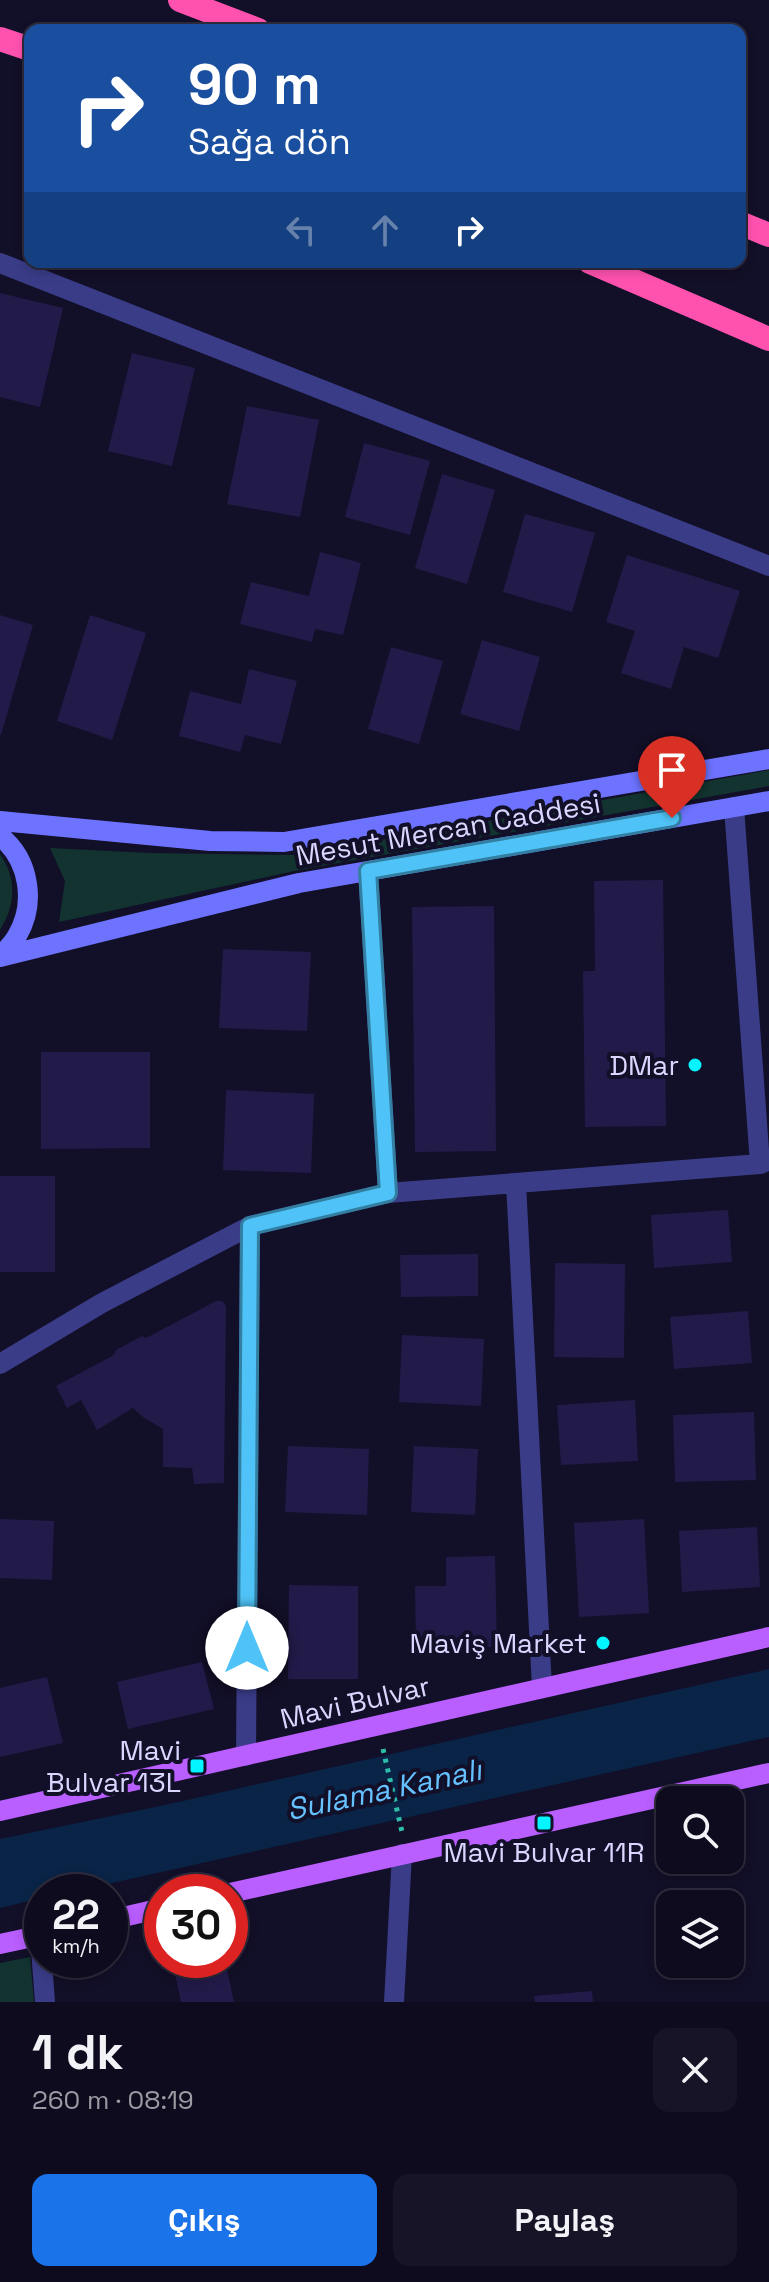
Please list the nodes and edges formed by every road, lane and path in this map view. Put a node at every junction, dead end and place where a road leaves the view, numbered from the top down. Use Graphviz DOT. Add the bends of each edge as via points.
graph roads {
  1 [pos="180,0"];
  2 [pos="242,24"];
  3 [pos="0,39"];
  4 [pos="24,47"];
  5 [pos="746,225"];
  6 [pos="769,235"];
  7 [pos="0,263"];
  8 [pos="604,268"];
  9 [pos="769,339"];
  10 [pos="769,566"];
  11 [pos="769,759"];
  12 [pos="769,801"];
  13 [pos="734,807"];
  14 [pos="0,821"];
  15 [pos="0,836"];
  16 [pos="368,871"];
  17 [pos="0,957"];
  18 [pos="764,1162"];
  19 [pos="516,1183"];
  20 [pos="388,1193"];
  21 [pos="250,1226"];
  22 [pos="0,1364"];
  23 [pos="769,1637"];
  24 [pos="542,1688"];
  25 [pos="381,1740"];
  26 [pos="246,1756"];
  27 [pos="769,1773"];
  28 [pos="0,1811"];
  29 [pos="402,1832"];
  30 [pos="402,1854"];
  31 [pos="248,1889"];
  32 [pos="24,1939"];
  33 [pos="0,1944"];
  34 [pos="44,1978"];
  35 [pos="45,2002"];
  36 [pos="394,2002"];
  1 -- 2 [label="highway"];
  3 -- 4 [label="highway"];
  5 -- 6 [label="highway"];
  7 -- 10 [label="street"];
  8 -- 9 [label="highway"];
  11 -- 14 [label="main road, Mesut Mercan Caddesi" via="284,842 210,841"];
  12 -- 13 [label="main road, Mesut Mercan Caddesi"];
  13 -- 16 [label="main road, Mesut Mercan Caddesi"];
  13 -- 18 [label="street"];
  15 -- 17 [label="main road" via="23,865 29,890 22,927"];
  16 -- 17 [label="main road, Mesut Mercan Caddesi" via="299,883"];
  16 -- 20 [label="street"];
  18 -- 19 [label="street"];
  19 -- 20 [label="street"];
  19 -- 24 [label="street"];
  20 -- 21 [label="street"];
  21 -- 22 [label="street" via="102,1303"];
  21 -- 26 [label="street"];
  23 -- 24 [label="main road, Mavi Bulvar"];
  24 -- 26 [label="main road, Mavi Bulvar"];
  25 -- 29 [label="path"];
  26 -- 28 [label="main road, Mavi Bulvar"];
  27 -- 30 [label="main road"];
  30 -- 31 [label="main road"];
  30 -- 36 [label="street"];
  32 -- 33 [label="main road"];
  34 -- 35 [label="street"];
}
